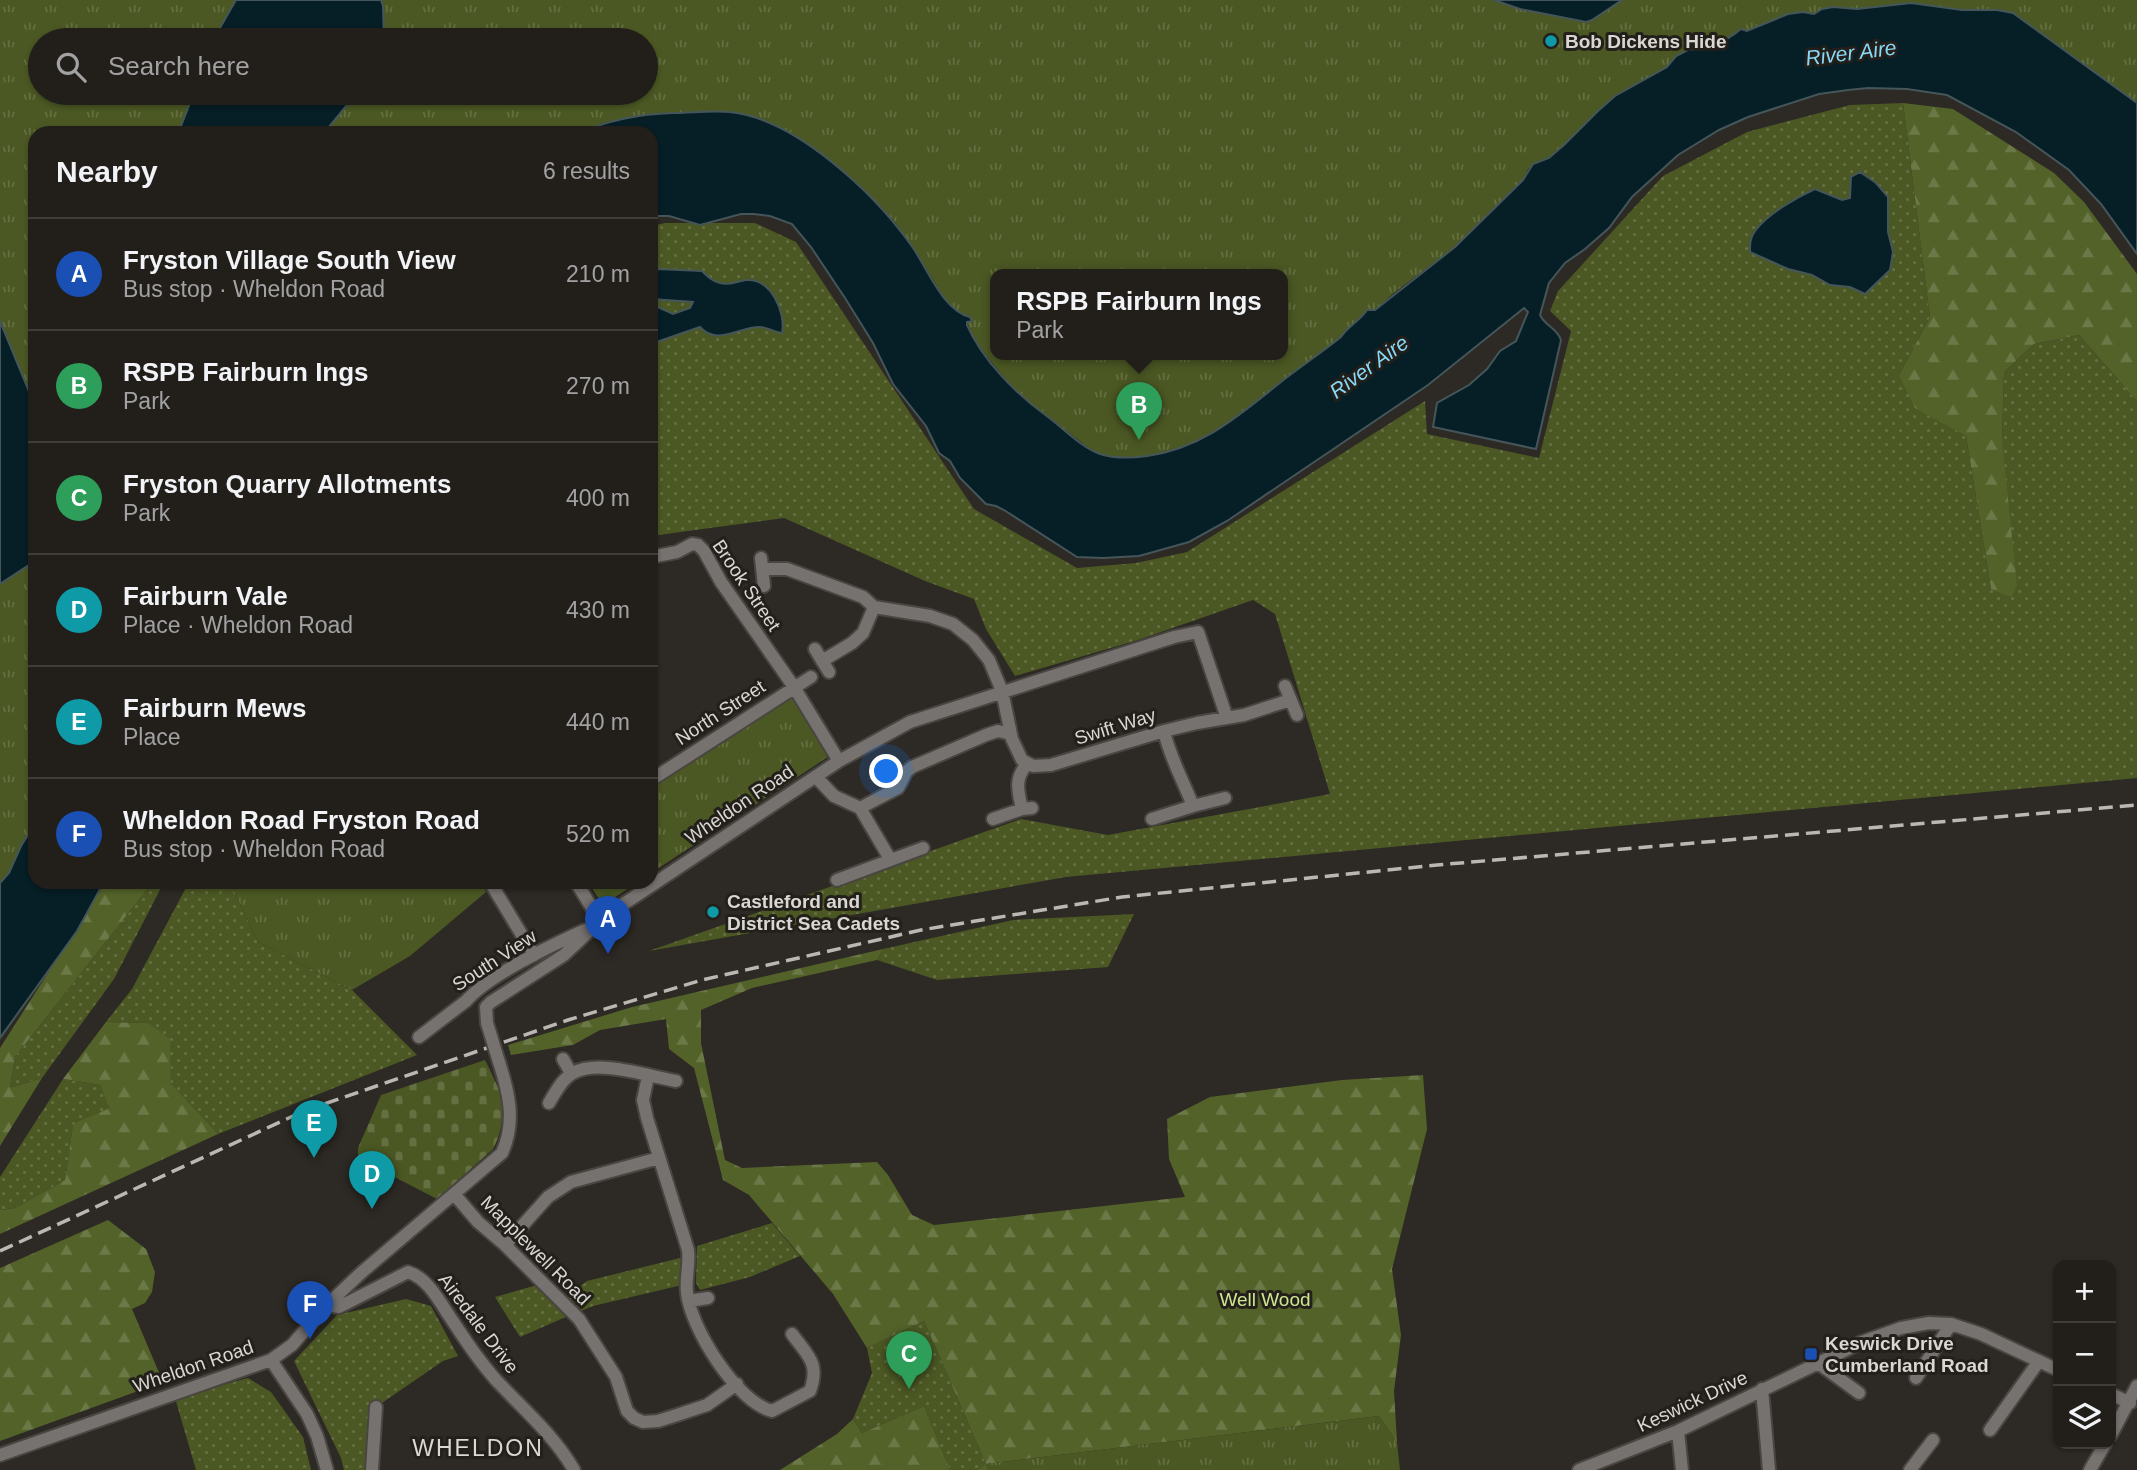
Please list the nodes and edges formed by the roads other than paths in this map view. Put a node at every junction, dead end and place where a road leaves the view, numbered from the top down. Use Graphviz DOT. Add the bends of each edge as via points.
graph roads {
  1 [pos="658,556"];
  2 [pos="764,586"];
  3 [pos="874,607"];
  4 [pos="815,649"];
  5 [pos="811,677"];
  6 [pos="1285,686"];
  7 [pos="794,687"];
  8 [pos="1002,691"];
  9 [pos="1290,701"];
  10 [pos="1297,715"];
  11 [pos="1227,718"];
  12 [pos="1164,731"];
  13 [pos="1011,734"];
  14 [pos="839,761"];
  15 [pos="1027,764"];
  16 [pos="658,775"];
  17 [pos="816,777"];
  18 [pos="1225,798"];
  19 [pos="1193,806"];
  20 [pos="860,808"];
  21 [pos="993,819"];
  22 [pos="1152,819"];
  23 [pos="923,848"];
  24 [pos="890,859"];
  25 [pos="837,880"];
  26 [pos="658,883"];
  27 [pos="494,889"];
  28 [pos="580,889"];
  29 [pos="649,889"];
  30 [pos="598,923"];
  31 [pos="534,955"];
  32 [pos="419,1037"];
  33 [pos="563,1059"];
  34 [pos="571,1073"];
  35 [pos="648,1076"];
  36 [pos="676,1080"];
  37 [pos="549,1103"];
  38 [pos="659,1158"];
  39 [pos="454,1194"];
  40 [pos="505,1245"];
  41 [pos="708,1298"];
  42 [pos="689,1301"];
  43 [pos="327,1305"];
  44 [pos="1951,1324"];
  45 [pos="792,1334"];
  46 [pos="271,1360"];
  47 [pos="2039,1361"];
  48 [pos="1818,1363"];
  49 [pos="2053,1368"];
  50 [pos="1916,1378"];
  51 [pos="737,1384"];
  52 [pos="2137,1386"];
  53 [pos="1762,1390"];
  54 [pos="1859,1394"];
  55 [pos="2116,1396"];
  56 [pos="2130,1403"];
  57 [pos="376,1407"];
  58 [pos="2116,1426"];
  59 [pos="1990,1430"];
  60 [pos="1678,1431"];
  61 [pos="1933,1440"];
  62 [pos="2102,1449"];
  63 [pos="0,1455"];
  64 [pos="327,1470"];
  65 [pos="372,1470"];
  66 [pos="574,1470"];
  67 [pos="1584,1470"];
  68 [pos="1682,1470"];
  69 [pos="1769,1470"];
  70 [pos="1910,1470"];
  71 [pos="2090,1470"];
  1 -- 7 [label="street, Brook Street" via="698,545"];
  2 -- 3 [label="street" via="762,563 863,597"];
  3 -- 4 [label="street" via="863,633 825,666"];
  3 -- 8 [label="street" via="953,624 989,660"];
  5 -- 7 [label="street, North Street"];
  6 -- 9 [label="street"];
  7 -- 14 [label="street"];
  7 -- 16 [label="street, North Street"];
  8 -- 11 [label="street, Wheldon Road" via="1198,632"];
  8 -- 13 [label="street"];
  8 -- 14 [label="street, Wheldon Road" via="909,722"];
  9 -- 10 [label="street"];
  9 -- 11 [label="street, Swift Way"];
  11 -- 12 [label="street, Swift Way"];
  12 -- 15 [label="street, Swift Way" via="1051,765"];
  12 -- 19 [label="street" via="1168,752"];
  13 -- 15 [label="street"];
  13 -- 20 [label="street" via="998,731 986,735 912,767 898,788"];
  14 -- 17 [label="street, Wheldon Road"];
  15 -- 21 [label="street" via="1017,781 1027,808"];
  17 -- 20 [label="street" via="834,796"];
  17 -- 26 [label="street, Wheldon Road"];
  18 -- 19 [label="street"];
  19 -- 22 [label="street"];
  20 -- 24 [label="street"];
  23 -- 24 [label="street"];
  24 -- 25 [label="street"];
  27 -- 31 [label="street"];
  28 -- 30 [label="street"];
  29 -- 30 [label="street, Wheldon Road"];
  30 -- 31 [label="street, South View"];
  30 -- 39 [label="street, Wheldon Road, bridge" via="564,955 486,1007 508,1091 508,1140 502,1153"];
  31 -- 32 [label="street, South View"];
  33 -- 34 [label="street"];
  34 -- 35 [label="street" via="608,1067"];
  34 -- 37 [label="street"];
  35 -- 36 [label="street"];
  35 -- 38 [label="street" via="643,1100"];
  38 -- 40 [label="street" via="571,1182 548,1197"];
  38 -- 42 [label="street" via="688,1250"];
  39 -- 40 [label="street, Mapplewell Road"];
  39 -- 43 [label="street, Wheldon Road"];
  40 -- 51 [label="street, Mapplewell Road" via="579,1319 616,1377 627,1411 634,1418 658,1421 697,1409"];
  41 -- 42 [label="street"];
  42 -- 51 [label="street" via="702,1338"];
  43 -- 46 [label="street, Wheldon Road" via="292,1345"];
  43 -- 66 [label="street, Airedale Drive" via="340,1307 408,1272 424,1280 472,1351 545,1429"];
  44 -- 47 [label="street, Keswick Drive"];
  44 -- 48 [label="street, Keswick Drive" via="1901,1328"];
  44 -- 50 [label="street"];
  45 -- 51 [label="street" via="813,1364 816,1376 810,1391 772,1411 761,1408"];
  46 -- 63 [label="street, Wheldon Road"];
  46 -- 64 [label="street" via="307,1414"];
  47 -- 49 [label="street, Keswick Drive"];
  47 -- 59 [label="street"];
  48 -- 53 [label="street, Keswick Drive"];
  48 -- 54 [label="street"];
  52 -- 56 [label="street"];
  53 -- 60 [label="street, Keswick Drive"];
  53 -- 69 [label="street"];
  55 -- 56 [label="street"];
  56 -- 58 [label="street"];
  57 -- 65 [label="street"];
  60 -- 67 [label="street, Keswick Drive"];
  60 -- 68 [label="street"];
  61 -- 70 [label="street"];
  62 -- 71 [label="street"];
}
